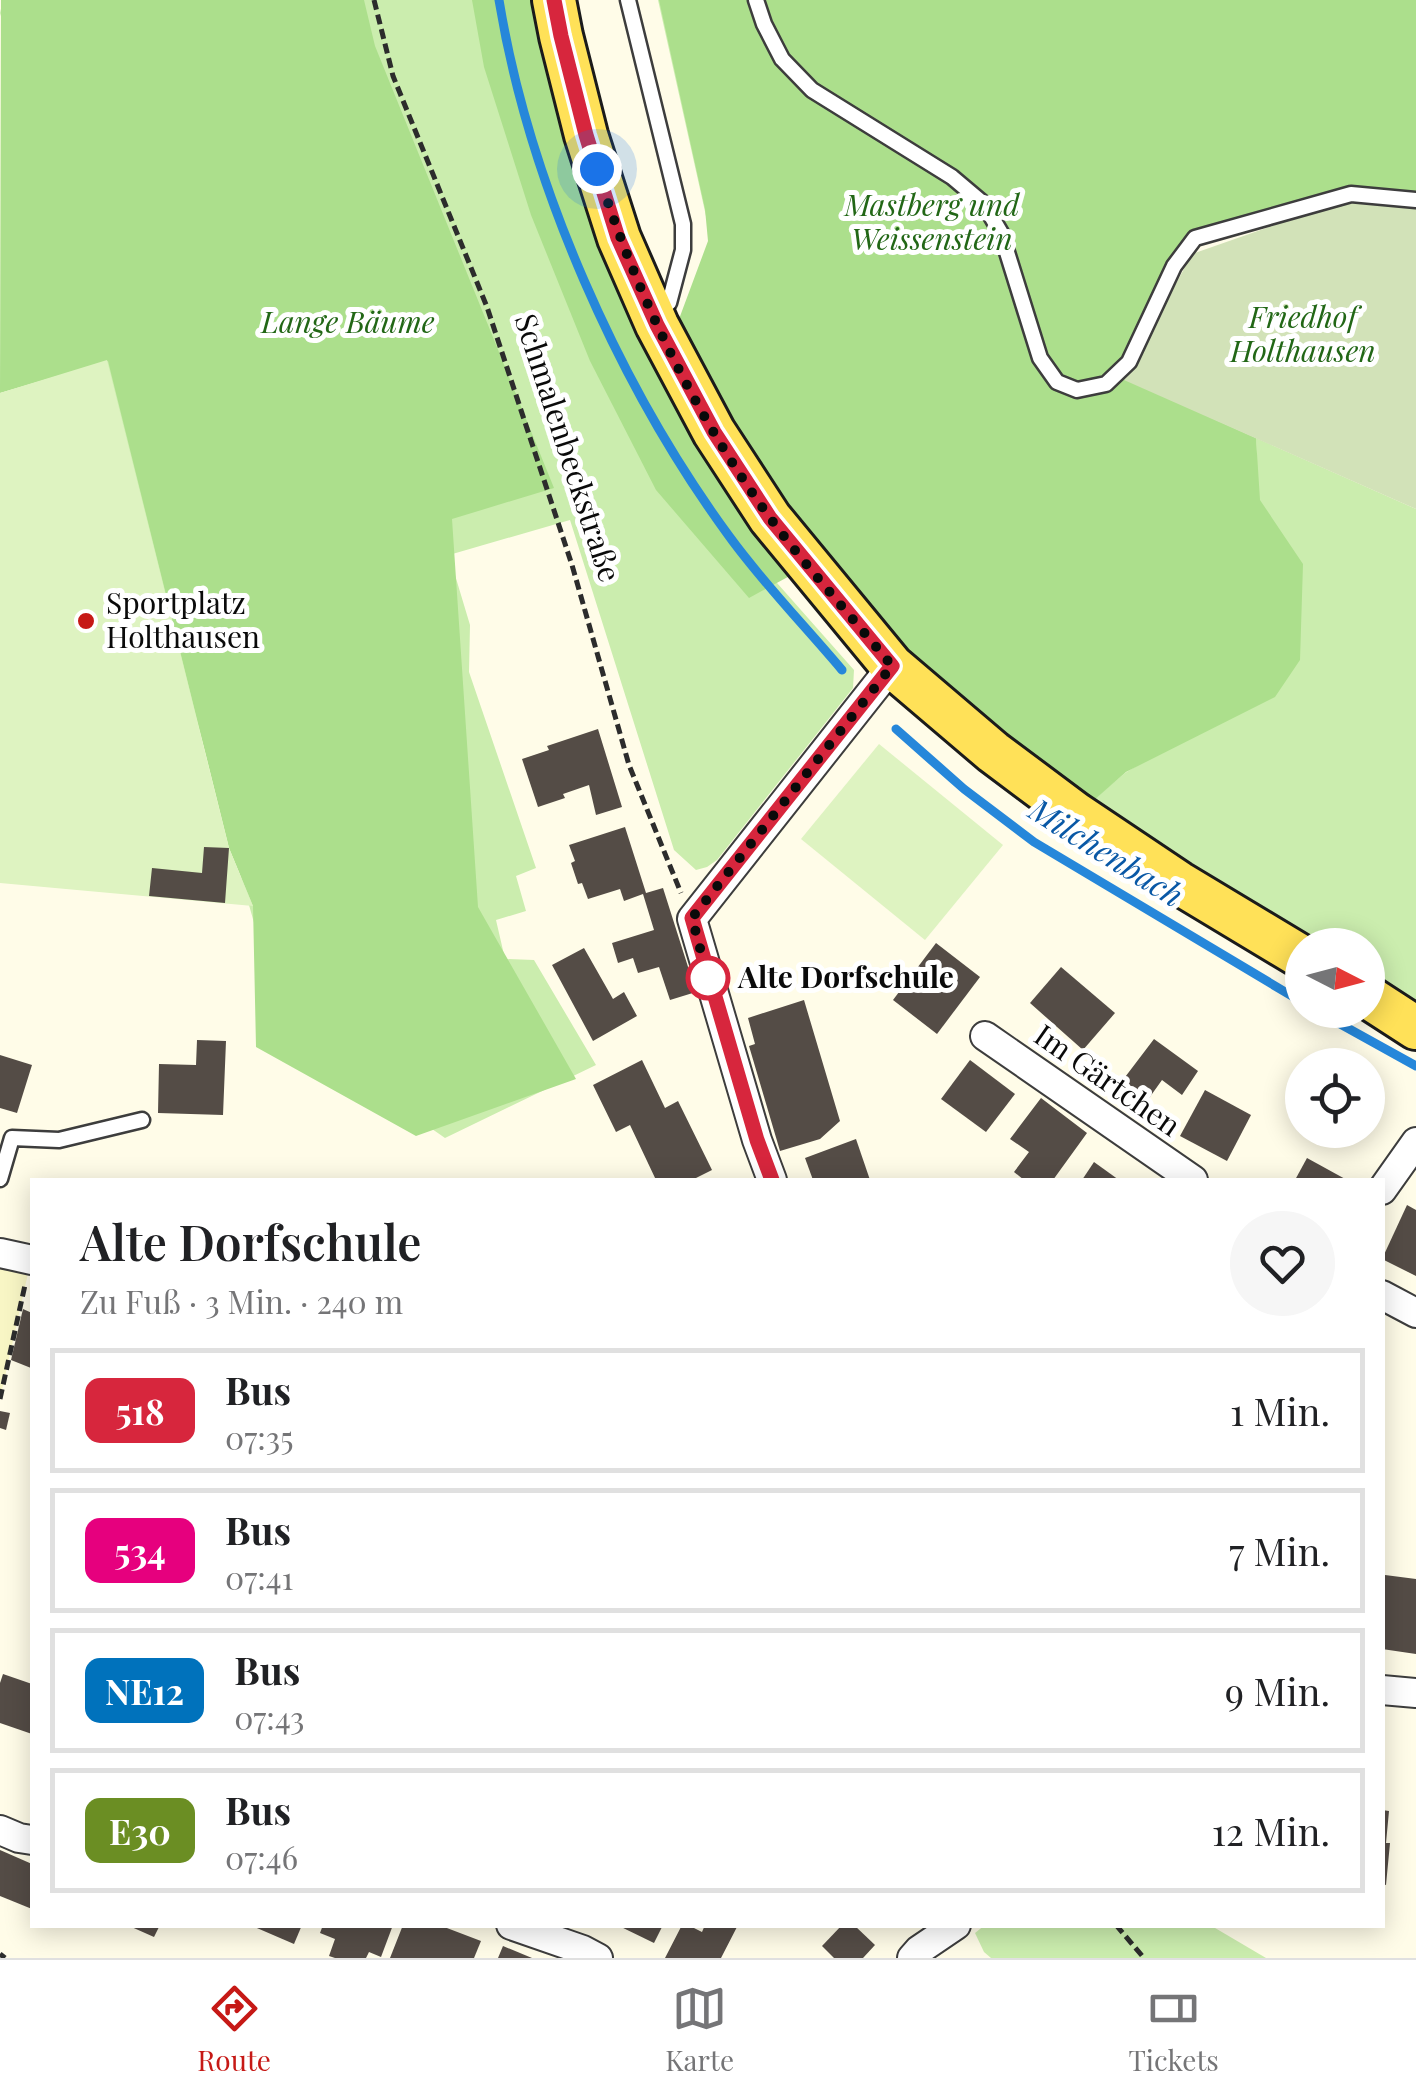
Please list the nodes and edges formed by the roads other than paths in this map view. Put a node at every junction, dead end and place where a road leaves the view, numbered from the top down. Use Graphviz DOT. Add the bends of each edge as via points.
graph roads {
  1 [pos="554,0"];
  2 [pos="628,0"];
  3 [pos="756,0"];
  4 [pos="1416,200"];
  5 [pos="660,308"];
  6 [pos="892,666"];
  7 [pos="1285,947"];
  8 [pos="1385,1008"];
  9 [pos="1416,1028"];
  10 [pos="985,1036"];
  11 [pos="142,1120"];
  12 [pos="6,1136"];
  13 [pos="1416,1142"];
  14 [pos="771,1178"];
  15 [pos="1189,1178"];
  16 [pos="0,1179"];
  17 [pos="1385,1186"];
  18 [pos="0,1253"];
  19 [pos="30,1260"];
  20 [pos="1385,1296"];
  21 [pos="1416,1313"];
  22 [pos="1385,1690"];
  23 [pos="1416,1693"];
  24 [pos="0,1830"];
  25 [pos="30,1839"];
  26 [pos="520,1928"];
  27 [pos="952,1928"];
  28 [pos="598,1958"];
  29 [pos="912,1958"];
  1 -- 5 [label="main road" via="618,238"];
  2 -- 5 [label="lane" via="683,224 683,250"];
  3 -- 4 [label="lane" via="782,59 812,90 984,204 1001,234 1040,358 1057,382 1077,390 1106,384 1129,362 1174,266 1196,238 1351,194"];
  5 -- 6 [label="main road" via="714,432 770,518"];
  6 -- 7 [label="main road" via="1076,814"];
  6 -- 14 [label="street" via="692,918 713,960"];
  8 -- 9 [label="main road"];
  10 -- 15 [label="street, Im Gärtchen"];
  11 -- 12 [label="lane" via="60,1140"];
  12 -- 16 [label="lane"];
  13 -- 17 [label="street"];
  18 -- 19 [label="street"];
  20 -- 21 [label="street"];
  22 -- 23 [label="street"];
  24 -- 25 [label="street"];
  26 -- 28 [label="street"];
  27 -- 29 [label="street"];
}
